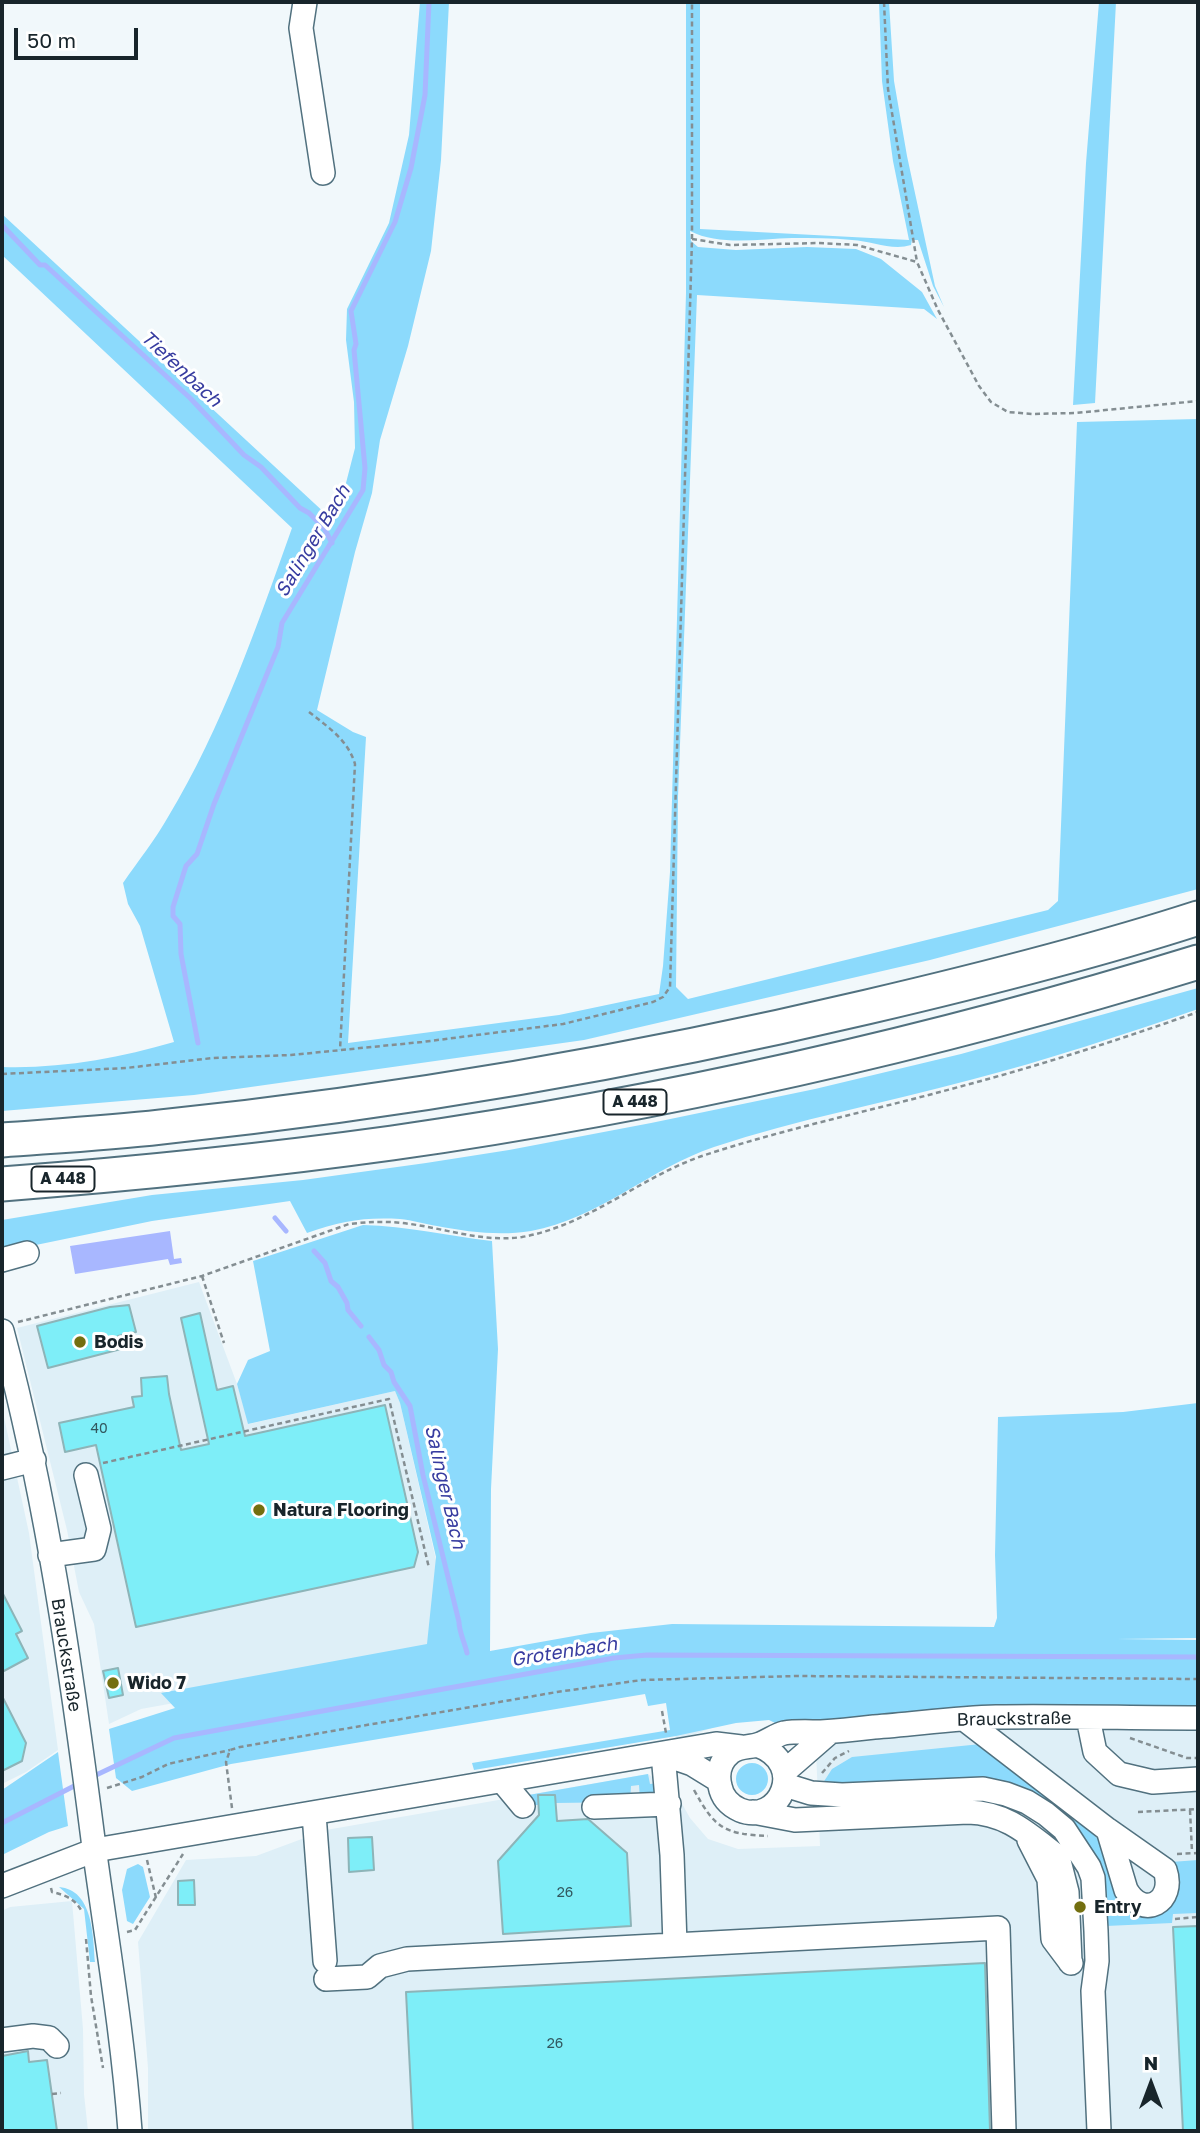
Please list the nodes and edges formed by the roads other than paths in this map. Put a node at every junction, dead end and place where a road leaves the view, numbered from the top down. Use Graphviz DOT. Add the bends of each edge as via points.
graph roads {
  1 [pos="305,2"];
  2 [pos="323,173"];
  3 [pos="1198,918"];
  4 [pos="1198,962"];
  5 [pos="2,1140"];
  6 [pos="2,1184"];
  7 [pos="27,1253"];
  8 [pos="2,1260"];
  9 [pos="8,1327"];
  10 [pos="34,1460"];
  11 [pos="2,1468"];
  12 [pos="86,1475"];
  13 [pos="50,1555"];
  14 [pos="1198,1718"];
  15 [pos="964,1719"];
  16 [pos="1089,1727"];
  17 [pos="830,1732"];
  18 [pos="749,1746"];
  19 [pos="663,1754"];
  20 [pos="784,1778"];
  21 [pos="718,1780"];
  22 [pos="1198,1780"];
  23 [pos="503,1782"];
  24 [pos="669,1804"];
  25 [pos="523,1806"];
  26 [pos="594,1807"];
  27 [pos="753,1812"];
  28 [pos="314,1814"];
  29 [pos="1108,1830"];
  30 [pos="95,1850"];
  31 [pos="2,1886"];
  32 [pos="675,1945"];
  33 [pos="1093,1991"];
  34 [pos="2,2040"];
  35 [pos="57,2046"];
  36 [pos="130,2131"];
  37 [pos="1004,2131"];
  38 [pos="1100,2131"];
  1 -- 2 [label="street" via="301,28"];
  3 -- 5 [label="highway, A 448" via="939,990 605,1064 273,1114"];
  4 -- 6 [label="highway, A 448" via="945,1034 570,1114 260,1160"];
  7 -- 8 [label="street"];
  9 -- 10 [label="street, Brauckstraße"];
  10 -- 11 [label="street"];
  10 -- 13 [label="street, Brauckstraße"];
  12 -- 13 [label="street" via="99,1529 94,1549"];
  13 -- 30 [label="street, Brauckstraße"];
  14 -- 16 [label="street, Brauckstraße"];
  15 -- 16 [label="street, Brauckstraße"];
  15 -- 17 [label="street, Brauckstraße"];
  15 -- 29 [label="street"];
  16 -- 22 [label="street" via="1095,1752 1119,1774 1153,1782"];
  17 -- 18 [label="street, Brauckstraße" via="784,1733"];
  17 -- 20 [label="street"];
  18 -- 19 [label="street, Brauckstraße" via="716,1744"];
  18 -- 20 [label="street" via="775,1755"];
  18 -- 21 [label="street" via="730,1753"];
  19 -- 21 [label="street"];
  19 -- 23 [label="street, Brauckstraße"];
  19 -- 24 [label="street"];
  20 -- 27 [label="street" via="773,1804"];
  20 -- 33 [label="street" via="811,1793 842,1795 983,1789 1027,1802 1046,1814 1079,1849 1093,1878 1097,1961"];
  21 -- 27 [label="street" via="729,1803"];
  23 -- 25 [label="street"];
  23 -- 28 [label="street, Brauckstraße"];
  24 -- 26 [label="street"];
  24 -- 32 [label="street"];
  27 -- 33 [label="street" via="795,1821 988,1813 1010,1822 1058,1857 1067,1892 1070,1962"];
  28 -- 30 [label="street, Brauckstraße"];
  28 -- 32 [label="street" via="325,1970 367,1977 380,1966 407,1959"];
  30 -- 31 [label="street"];
  30 -- 36 [label="street, Brauckstraße" via="96,1936"];
  32 -- 37 [label="street" via="998,1928"];
  33 -- 38 [label="street"];
  34 -- 35 [label="street" via="33,2036 49,2038"];
}
